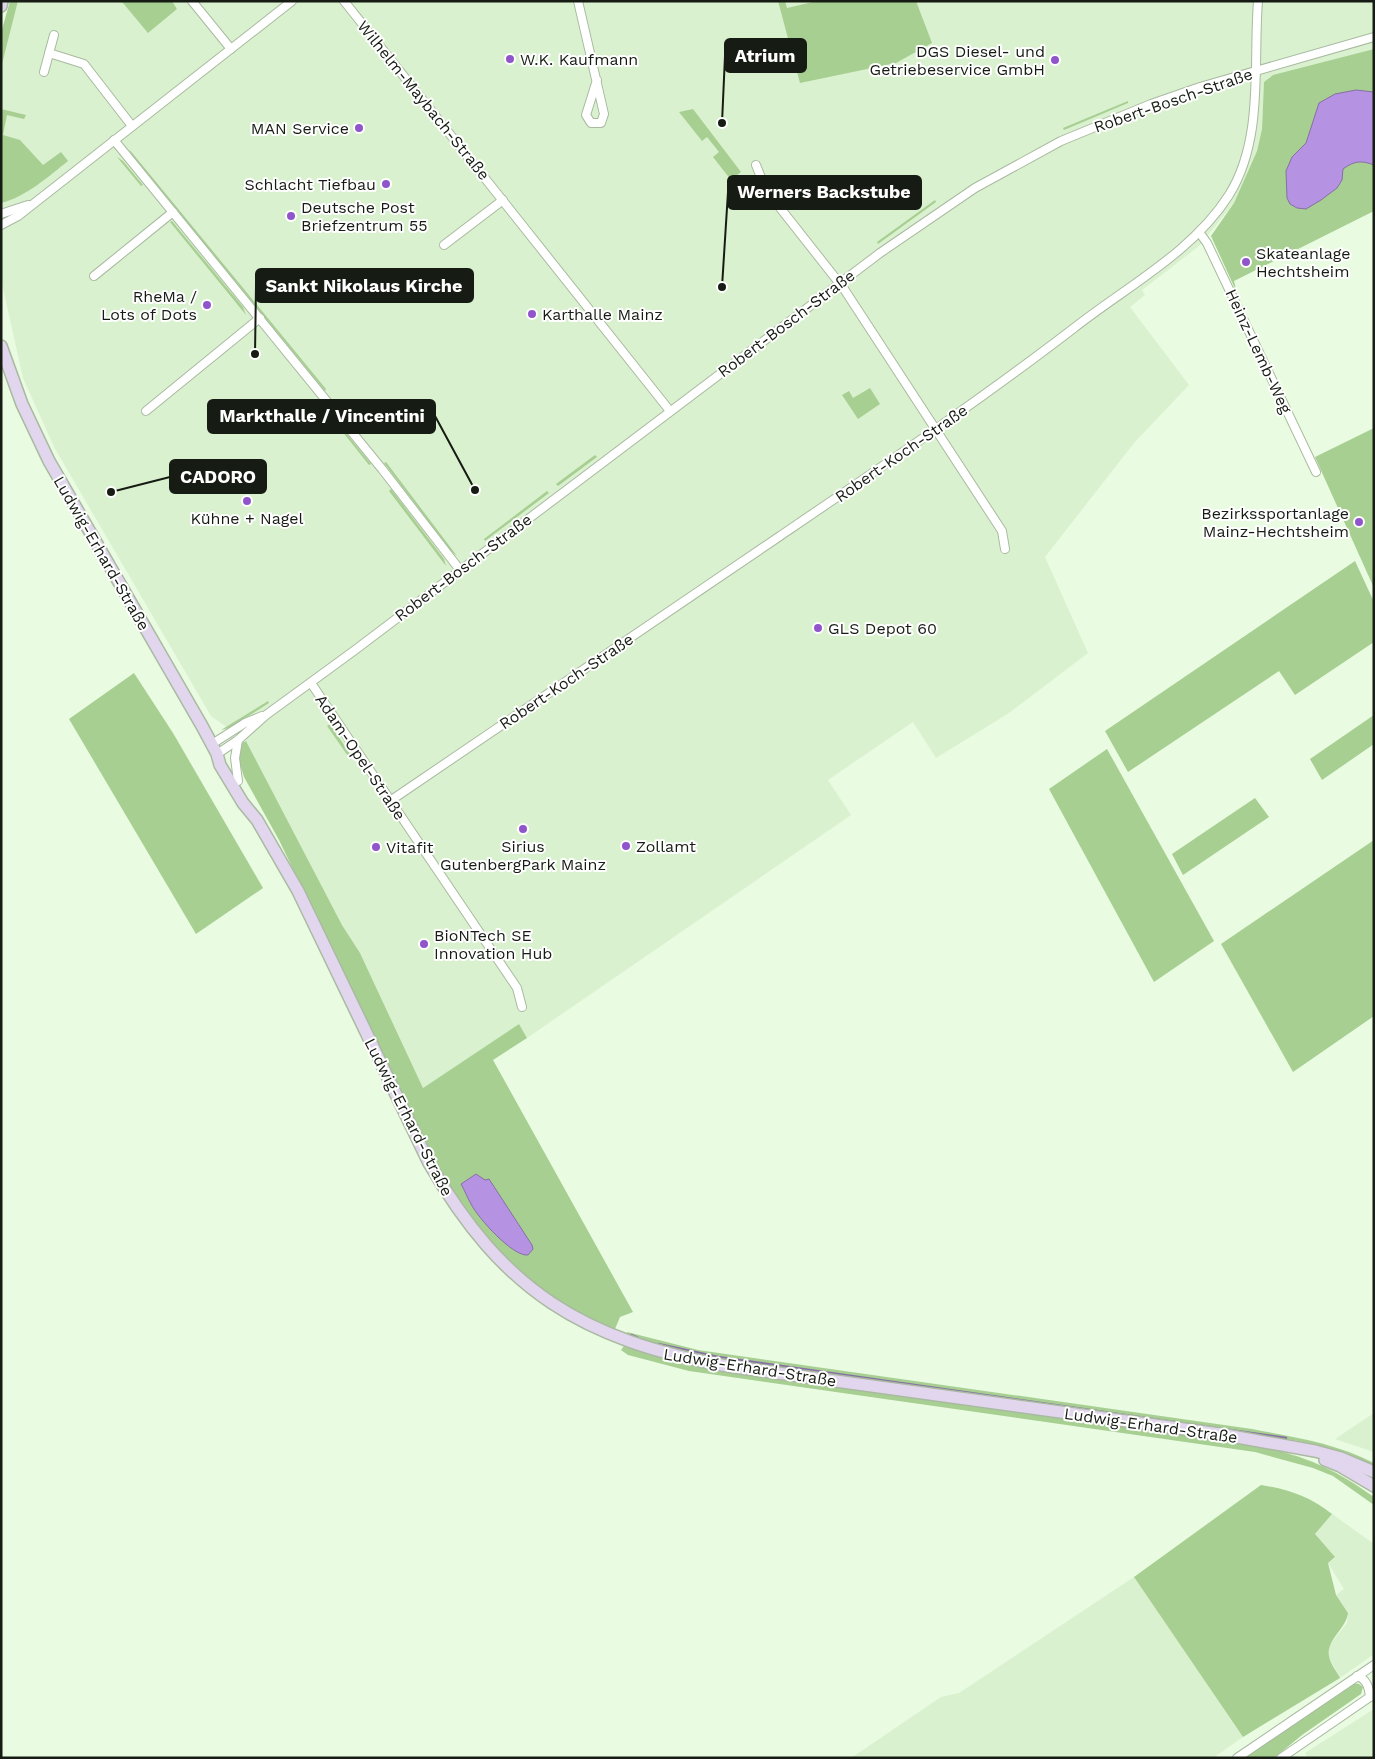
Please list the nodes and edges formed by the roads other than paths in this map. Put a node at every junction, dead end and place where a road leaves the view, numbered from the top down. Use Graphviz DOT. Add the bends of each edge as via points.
graph roads {
  1 [pos="2,1"];
  2 [pos="192,1"];
  3 [pos="292,1"];
  4 [pos="344,1"];
  5 [pos="578,1"];
  6 [pos="1258,1"];
  7 [pos="1,6"];
  8 [pos="54,35"];
  9 [pos="1371,39"];
  10 [pos="231,49"];
  11 [pos="49,53"];
  12 [pos="1256,71"];
  13 [pos="44,72"];
  14 [pos="596,80"];
  15 [pos="132,126"];
  16 [pos="114,140"];
  17 [pos="756,165"];
  18 [pos="36,200"];
  19 [pos="503,200"];
  20 [pos="172,212"];
  21 [pos="1,214"];
  22 [pos="2,226"];
  23 [pos="1199,232"];
  24 [pos="444,245"];
  25 [pos="94,276"];
  26 [pos="839,283"];
  27 [pos="260,318"];
  28 [pos="1,346"];
  29 [pos="146,411"];
  30 [pos="670,411"];
  31 [pos="935,430"];
  32 [pos="1316,472"];
  33 [pos="1005,549"];
  34 [pos="460,570"];
  35 [pos="310,683"];
  36 [pos="266,714"];
  37 [pos="238,740"];
  38 [pos="214,749"];
  39 [pos="238,780"];
  40 [pos="390,801"];
  41 [pos="257,820"];
  42 [pos="522,1008"];
  43 [pos="1288,1446"];
  44 [pos="1374,1472"];
  45 [pos="1374,1486"];
  46 [pos="1374,1665"];
  47 [pos="1357,1676"];
  48 [pos="1372,1695"];
  49 [pos="1237,1758"];
  50 [pos="1281,1758"];
  1 -- 7 [label="main road"];
  2 -- 10 [label="street"];
  3 -- 10 [label="street"];
  4 -- 19 [label="street, Wilhelm-Maybach-Straße"];
  5 -- 14 [label="street"];
  6 -- 12 [label="street, Robert-Koch-Straße"];
  8 -- 11 [label="street"];
  9 -- 12 [label="street, Robert-Bosch-Straße"];
  10 -- 15 [label="street"];
  11 -- 13 [label="street"];
  11 -- 15 [label="street" via="84,64"];
  12 -- 23 [label="street, Robert-Koch-Straße" via="1246,155 1228,197"];
  12 -- 26 [label="street, Robert-Bosch-Straße" via="1151,104 1037,152 938,212"];
  14 -- 14 [label="street" via="586,115 591,123 596,124 604,119"];
  15 -- 16 [label="street"];
  16 -- 18 [label="street"];
  16 -- 20 [label="street"];
  17 -- 26 [label="street" via="766,190"];
  18 -- 21 [label="street"];
  18 -- 22 [label="street"];
  19 -- 24 [label="street"];
  19 -- 30 [label="street, Wilhelm-Maybach-Straße"];
  20 -- 25 [label="street"];
  20 -- 27 [label="street"];
  23 -- 31 [label="street, Robert-Koch-Straße"];
  23 -- 32 [label="street, Heinz-Lemb-Weg"];
  26 -- 30 [label="street, Robert-Bosch-Straße"];
  26 -- 31 [label="street"];
  27 -- 29 [label="street"];
  27 -- 34 [label="street"];
  28 -- 38 [label="main road, Ludwig-Erhard-Straße" via="22,404 49,461"];
  30 -- 34 [label="street, Robert-Bosch-Straße"];
  31 -- 33 [label="street" via="1002,531"];
  31 -- 40 [label="street, Robert-Koch-Straße"];
  34 -- 35 [label="street, Robert-Bosch-Straße"];
  35 -- 36 [label="street, Robert-Bosch-Straße"];
  35 -- 40 [label="street, Adam-Opel-Straße"];
  36 -- 37 [label="street, Robert-Bosch-Straße"];
  36 -- 38 [label="street, Robert-Bosch-Straße" via="246,723"];
  37 -- 38 [label="street, Robert-Bosch-Straße"];
  37 -- 39 [label="street" via="235,758"];
  38 -- 39 [label="main road, Ludwig-Erhard-Straße"];
  38 -- 41 [label="main road, Ludwig-Erhard-Straße" via="238,795"];
  39 -- 41 [label="main road, Ludwig-Erhard-Straße"];
  40 -- 42 [label="street, Adam-Opel-Straße" via="517,988"];
  41 -- 43 [label="main road, Ludwig-Erhard-Straße" via="298,891 407,1120 448,1196 483,1244 507,1268 551,1303 582,1322 646,1349 718,1365"];
  43 -- 44 [label="main road, Ludwig-Erhard-Straße" via="1341,1458"];
  43 -- 45 [label="main road, Ludwig-Erhard-Straße" via="1340,1466"];
  46 -- 47 [label="street"];
  47 -- 48 [label="street" via="1366,1683"];
  47 -- 49 [label="street"];
  48 -- 50 [label="street"];
}
